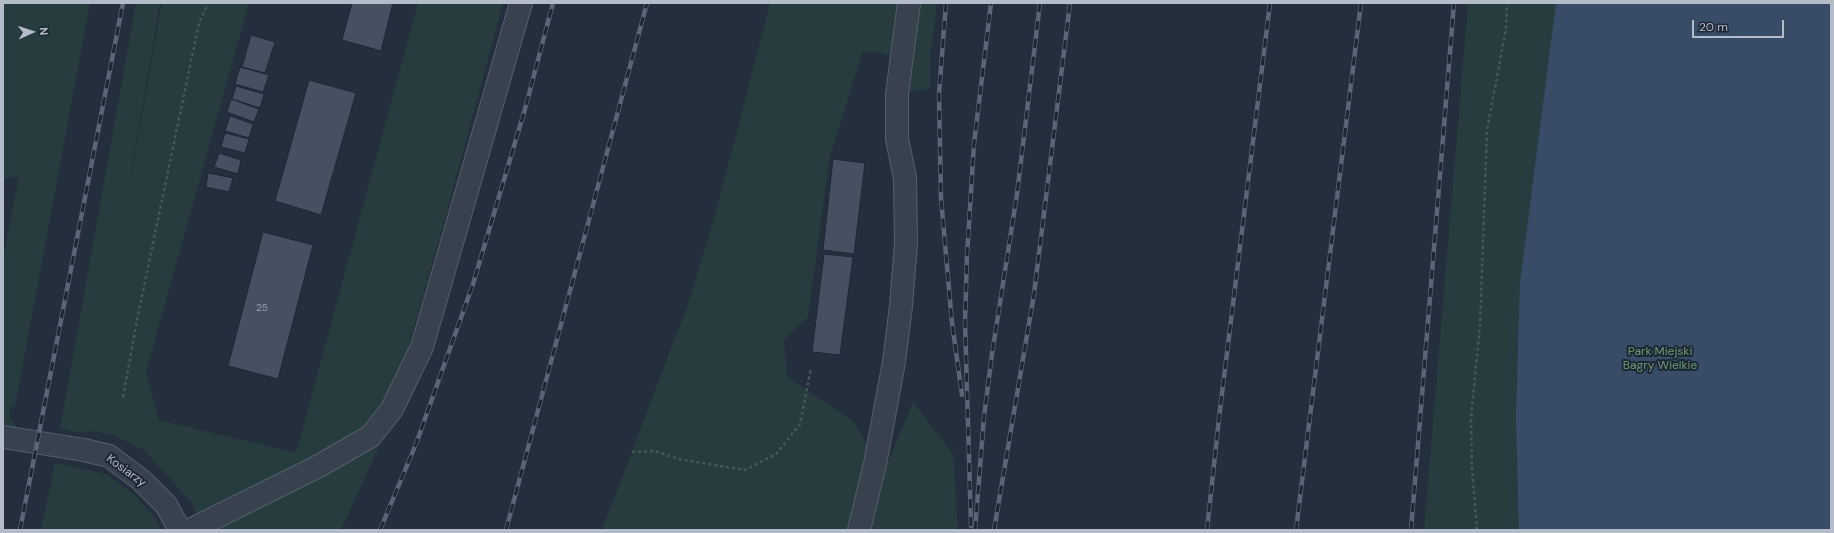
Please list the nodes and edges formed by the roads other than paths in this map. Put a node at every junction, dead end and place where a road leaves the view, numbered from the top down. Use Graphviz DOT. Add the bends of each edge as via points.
graph roads {
  1 [pos="521,3"];
  2 [pos="909,3"];
  3 [pos="3,437"];
  4 [pos="180,530"];
  5 [pos="190,530"];
  6 [pos="859,530"];
  1 -- 5 [label="lane" via="422,348 392,409 371,436 317,467"];
  2 -- 6 [label="lane" via="897,94 897,139 905,178 906,243 901,306 880,440"];
  3 -- 4 [label="lane, Kosiarzy" via="109,456 141,480 166,505"];
}
